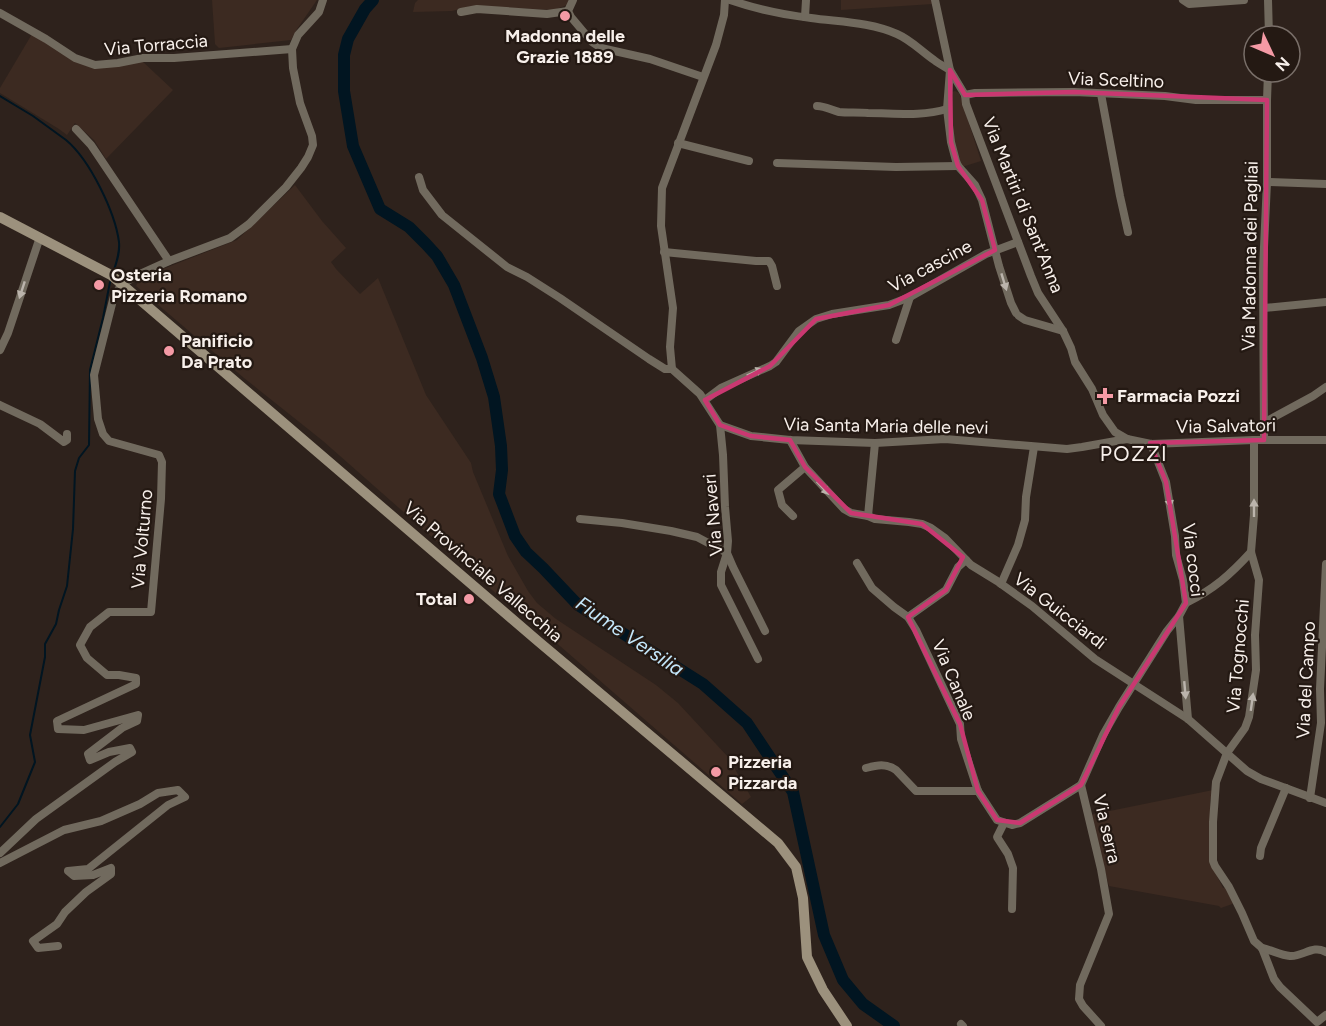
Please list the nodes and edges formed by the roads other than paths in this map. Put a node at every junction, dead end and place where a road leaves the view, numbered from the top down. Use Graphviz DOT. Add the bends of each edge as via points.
graph roads {
  1 [pos="323,0"];
  2 [pos="573,0"];
  3 [pos="725,0"];
  4 [pos="730,0"];
  5 [pos="806,0"];
  6 [pos="935,0"];
  7 [pos="1184,0"];
  8 [pos="1244,0"];
  9 [pos="1268,0"];
  10 [pos="568,11"];
  11 [pos="461,12"];
  12 [pos="0,13"];
  13 [pos="805,17"];
  14 [pos="1269,24"];
  15 [pos="292,49"];
  16 [pos="950,70"];
  17 [pos="703,77"];
  18 [pos="1268,84"];
  19 [pos="1101,94"];
  20 [pos="964,95"];
  21 [pos="1267,100"];
  22 [pos="817,106"];
  23 [pos="947,109"];
  24 [pos="76,129"];
  25 [pos="678,144"];
  26 [pos="749,161"];
  27 [pos="777,163"];
  28 [pos="958,166"];
  29 [pos="419,177"];
  30 [pos="1267,182"];
  31 [pos="1326,184"];
  32 [pos="0,217"];
  33 [pos="1128,232"];
  34 [pos="40,237"];
  35 [pos="1018,242"];
  36 [pos="995,250"];
  37 [pos="664,252"];
  38 [pos="169,261"];
  39 [pos="122,284"];
  40 [pos="777,286"];
  41 [pos="910,297"];
  42 [pos="1326,302"];
  43 [pos="1264,308"];
  44 [pos="1063,332"];
  45 [pos="896,340"];
  46 [pos="2,341"];
  47 [pos="0,350"];
  48 [pos="672,369"];
  49 [pos="1326,387"];
  50 [pos="705,400"];
  51 [pos="0,405"];
  52 [pos="1265,422"];
  53 [pos="720,425"];
  54 [pos="67,434"];
  55 [pos="1127,439"];
  56 [pos="790,440"];
  57 [pos="1254,440"];
  58 [pos="1264,440"];
  59 [pos="1326,440"];
  60 [pos="875,444"];
  61 [pos="1150,444"];
  62 [pos="1034,447"];
  63 [pos="805,467"];
  64 [pos="793,516"];
  65 [pos="868,516"];
  66 [pos="580,519"];
  67 [pos="1251,552"];
  68 [pos="727,553"];
  69 [pos="966,560"];
  70 [pos="857,563"];
  71 [pos="1326,564"];
  72 [pos="1001,584"];
  73 [pos="1186,603"];
  74 [pos="1179,616"];
  75 [pos="908,617"];
  76 [pos="765,631"];
  77 [pos="758,659"];
  78 [pos="1324,661"];
  79 [pos="1133,684"];
  80 [pos="1188,719"];
  81 [pos="1323,723"];
  82 [pos="1227,753"];
  83 [pos="1315,765"];
  84 [pos="1326,766"];
  85 [pos="866,768"];
  86 [pos="1081,785"];
  87 [pos="1286,788"];
  88 [pos="978,790"];
  89 [pos="1310,798"];
  90 [pos="1326,803"];
  91 [pos="1004,823"];
  92 [pos="0,853"];
  93 [pos="1260,856"];
  94 [pos="0,863"];
  95 [pos="1012,909"];
  96 [pos="58,946"];
  97 [pos="1262,948"];
  98 [pos="1326,952"];
  99 [pos="1326,1015"];
  100 [pos="847,1026"];
  101 [pos="1101,1026"];
  1 -- 15 [label="street" via="319,12 298,35"];
  2 -- 10 [label="street"];
  3 -- 17 [label="street" via="716,45"];
  4 -- 13 [label="street"];
  5 -- 13 [label="street"];
  6 -- 16 [label="street, Via Martiri di Sant'Anna"];
  7 -- 8 [label="street" via="1189,4"];
  9 -- 14 [label="street"];
  10 -- 11 [label="street"];
  10 -- 17 [label="street" via="601,48"];
  12 -- 15 [label="street, Via Torraccia" via="75,58 96,65 143,58"];
  13 -- 16 [label="street" via="896,33"];
  15 -- 38 [label="street" via="300,103 312,136 308,157 286,187 249,224 230,238"];
  16 -- 20 [label="street, Via Martiri di Sant'Anna"];
  16 -- 23 [label="street"];
  17 -- 25 [label="street"];
  18 -- 21 [label="street, Via Madonna dei Pagliai"];
  19 -- 20 [label="street, Via Sceltino"];
  19 -- 21 [label="street, Via Sceltino"];
  19 -- 33 [label="street"];
  20 -- 35 [label="street, Via Martiri di Sant'Anna"];
  21 -- 30 [label="street, Via Madonna dei Pagliai"];
  22 -- 23 [label="street" via="838,111 906,114"];
  23 -- 28 [label="street"];
  24 -- 38 [label="street" via="91,145"];
  25 -- 26 [label="street"];
  25 -- 37 [label="street" via="662,188"];
  27 -- 28 [label="street"];
  28 -- 36 [label="street" via="982,200"];
  29 -- 48 [label="street" via="423,190 442,215 507,267 665,369"];
  30 -- 31 [label="street"];
  30 -- 43 [label="street, Via Madonna dei Pagliai"];
  32 -- 34 [label="main road, Via Provinciale Vallecchia"];
  34 -- 39 [label="main road, Via Provinciale Vallecchia"];
  34 -- 46 [label="street, one-way"];
  35 -- 36 [label="street, Via cascine"];
  35 -- 44 [label="street, Via Martiri di Sant'Anna" via="1038,293"];
  36 -- 41 [label="street, Via cascine"];
  36 -- 44 [label="street, one-way" via="1018,315"];
  37 -- 40 [label="street" via="769,261"];
  37 -- 48 [label="street" via="673,308"];
  38 -- 39 [label="street"];
  39 -- 92 [label="street, Via Volturno" via="114,296 94,375 103,434 109,441 159,455 162,462 151,612 109,612 90,627 80,645 87,658 107,675 136,678 136,684 57,721 58,729 84,730 138,715 137,721 88,754 90,760 130,748 132,752 36,819"];
  39 -- 100 [label="main road, Via Provinciale Vallecchia" via="778,843 796,867 803,898 807,957"];
  41 -- 45 [label="street"];
  50 -- 41 [label="street, Via cascine, one-way" via="721,388 776,362 799,331 816,319 878,308"];
  42 -- 43 [label="street"];
  43 -- 52 [label="street, Via Madonna dei Pagliai"];
  44 -- 55 [label="street, Via Martiri di Sant'Anna" via="1103,415 1115,432"];
  46 -- 47 [label="street"];
  48 -- 50 [label="street"];
  49 -- 52 [label="street"];
  50 -- 53 [label="street"];
  51 -- 54 [label="street" via="40,424 64,442"];
  52 -- 58 [label="street, Via Madonna dei Pagliai"];
  53 -- 56 [label="street, Via Santa Maria delle nevi" via="751,436"];
  53 -- 68 [label="street, Via Naveri"];
  55 -- 61 [label="street, Via Salvatori"];
  55 -- 62 [label="street, Via Santa Maria delle nevi" via="1066,449"];
  56 -- 60 [label="street, Via Santa Maria delle nevi"];
  56 -- 63 [label="street, Via Guicciardi"];
  57 -- 58 [label="street, Via Salvatori"];
  57 -- 61 [label="street, Via Salvatori"];
  67 -- 57 [label="street, Via Tognocchi, one-way"];
  58 -- 59 [label="street, Via Salvatori"];
  60 -- 62 [label="street, Via Santa Maria delle nevi" via="945,440"];
  60 -- 65 [label="street"];
  61 -- 73 [label="street, Via cocci, one-way" via="1166,482"];
  62 -- 72 [label="street" via="1025,520"];
  63 -- 64 [label="street" via="778,490 782,505"];
  63 -- 65 [label="street, Via Guicciardi, one-way" via="844,509"];
  65 -- 69 [label="street, Via Guicciardi" via="931,528"];
  66 -- 68 [label="street" via="697,537"];
  67 -- 73 [label="street, Via Tognocchi" via="1223,581"];
  82 -- 67 [label="street, Via Tognocchi, one-way" via="1245,728 1253,697 1259,580"];
  68 -- 76 [label="street, Via Naveri"];
  68 -- 77 [label="street" via="721,585"];
  69 -- 72 [label="street, Via Guicciardi"];
  69 -- 75 [label="street" via="946,590"];
  70 -- 75 [label="street, Via Canale" via="872,588"];
  71 -- 78 [label="street, Via del Campo"];
  72 -- 79 [label="street, Via Guicciardi" via="1095,659"];
  73 -- 74 [label="street, Via cocci"];
  74 -- 79 [label="street, Via serra"];
  74 -- 80 [label="street, Via cocci, one-way"];
  75 -- 88 [label="street, Via Canale" via="960,724"];
  78 -- 81 [label="street, Via del Campo" via="1320,689"];
  79 -- 80 [label="street, Via Guicciardi"];
  79 -- 86 [label="street, Via serra" via="1103,735"];
  80 -- 82 [label="street, Via Guicciardi"];
  81 -- 83 [label="street, Via del Campo"];
  82 -- 87 [label="street, Via Guicciardi" via="1247,771"];
  82 -- 97 [label="street, Via Tognocchi" via="1216,782 1213,861 1254,941"];
  83 -- 84 [label="street"];
  83 -- 89 [label="street, Via del Campo"];
  85 -- 88 [label="street" via="892,767 916,791"];
  86 -- 91 [label="street" via="1020,823"];
  86 -- 101 [label="street, Via serra" via="1109,914 1080,985 1079,999"];
  87 -- 89 [label="street, Via Guicciardi"];
  87 -- 93 [label="street"];
  88 -- 91 [label="street, Via Canale" via="997,819"];
  89 -- 90 [label="street, Via Guicciardi"];
  91 -- 95 [label="street" via="997,837 1013,868"];
  94 -- 96 [label="street" via="64,830 101,821 158,793 178,790 185,796 168,805 88,869 68,872 74,876 93,875 111,868 111,874 33,941 38,948"];
  97 -- 98 [label="street" via="1287,956 1320,948"];
  97 -- 99 [label="street, Via Tognocchi" via="1280,987 1317,1022"];
}
